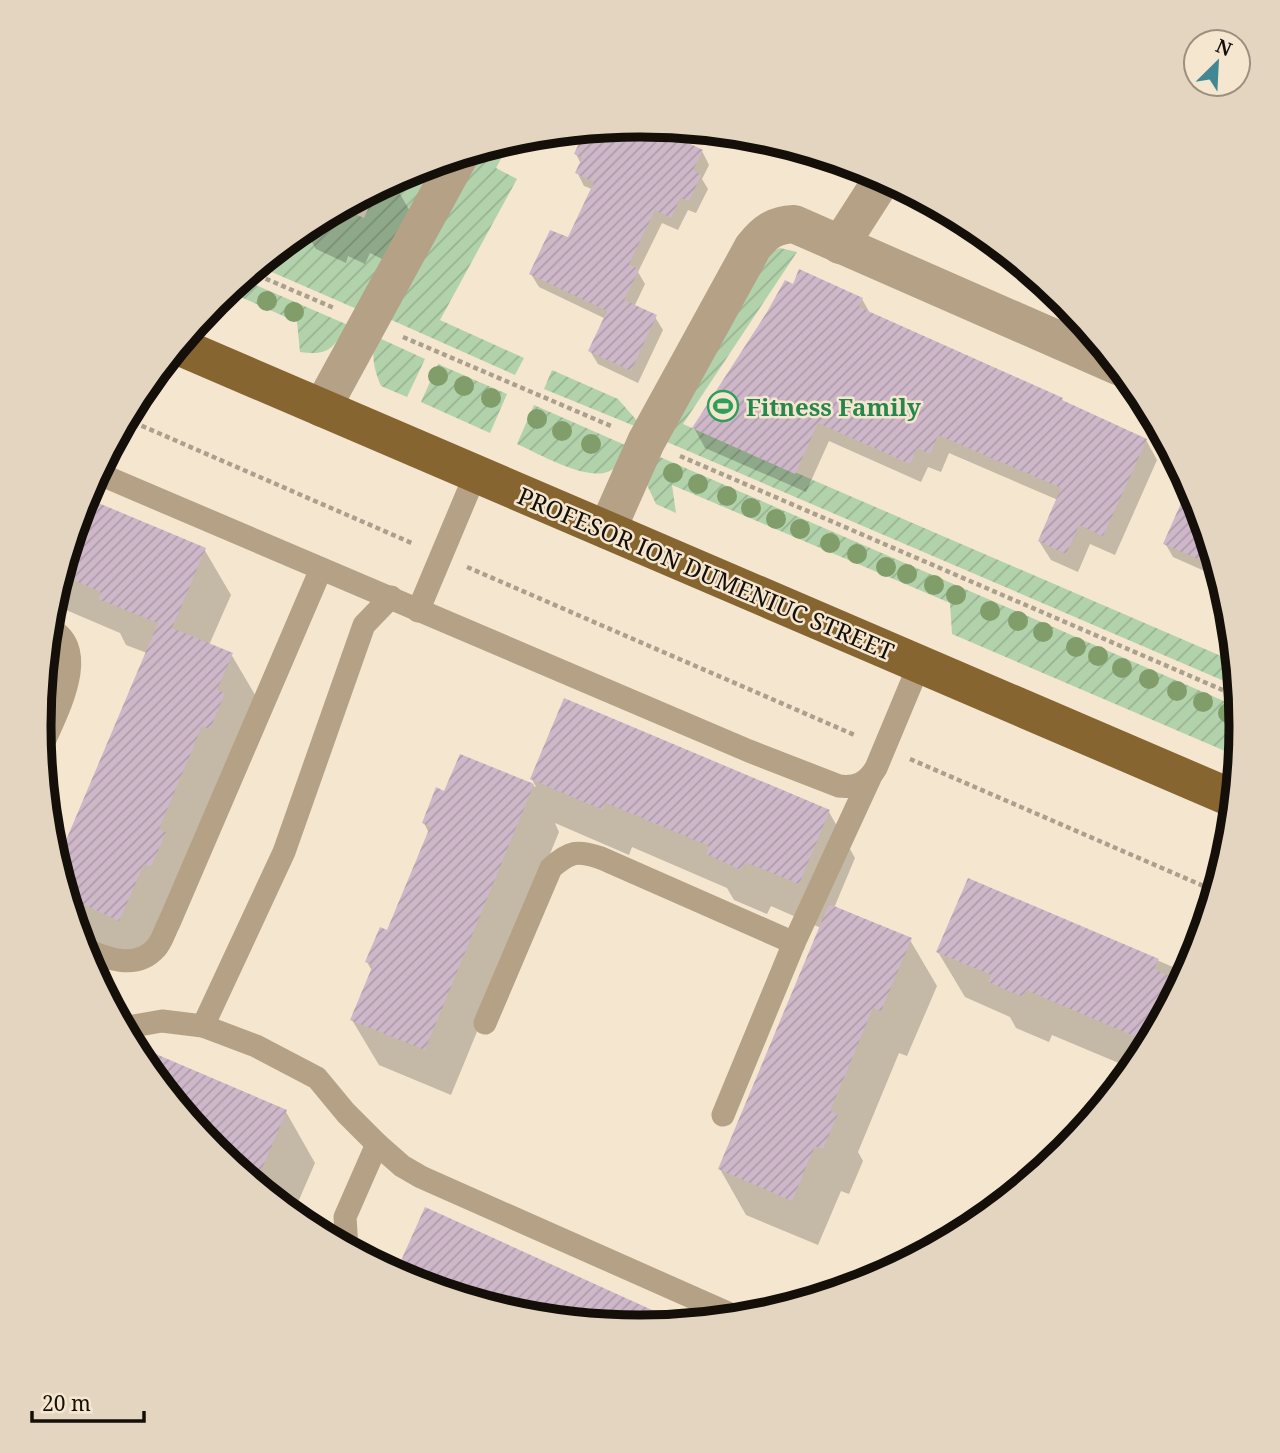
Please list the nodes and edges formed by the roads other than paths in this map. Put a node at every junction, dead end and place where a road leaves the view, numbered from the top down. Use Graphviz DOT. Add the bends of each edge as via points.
graph roads {
  1 [pos="452,169"];
  2 [pos="877,187"];
  3 [pos="841,245"];
  4 [pos="187,350"];
  5 [pos="1099,358"];
  6 [pos="322,408"];
  7 [pos="476,473"];
  8 [pos="107,477"];
  9 [pos="607,530"];
  10 [pos="321,569"];
  11 [pos="391,597"];
  12 [pos="418,611"];
  13 [pos="58,636"];
  14 [pos="919,664"];
  15 [pos="51,725"];
  16 [pos="870,778"];
  17 [pos="1225,795"];
  18 [pos="794,943"];
  19 [pos="96,953"];
  20 [pos="485,1023"];
  21 [pos="133,1026"];
  22 [pos="203,1026"];
  23 [pos="723,1115"];
  24 [pos="377,1144"];
  25 [pos="346,1238"];
  26 [pos="721,1310"];
  1 -- 6 [label="street"];
  2 -- 3 [label="street"];
  3 -- 5 [label="street"];
  3 -- 9 [label="street" via="794,224 778,225 763,234 646,442"];
  4 -- 6 [label="main road, PROFESOR ION DUMENIUC STREET"];
  6 -- 7 [label="main road, PROFESOR ION DUMENIUC STREET"];
  7 -- 9 [label="main road, PROFESOR ION DUMENIUC STREET"];
  7 -- 12 [label="lane"];
  8 -- 10 [label="lane"];
  9 -- 14 [label="main road, PROFESOR ION DUMENIUC STREET"];
  10 -- 11 [label="lane"];
  10 -- 19 [label="lane" via="156,948 140,959 122,962"];
  11 -- 12 [label="lane"];
  11 -- 22 [label="lane" via="364,625 284,852"];
  12 -- 16 [label="lane" via="839,786 853,787"];
  13 -- 15 [label="lane" via="72,665"];
  14 -- 16 [label="lane"];
  14 -- 17 [label="main road, PROFESOR ION DUMENIUC STREET"];
  16 -- 18 [label="lane"];
  18 -- 20 [label="lane" via="601,858 582,852 565,855 551,868"];
  18 -- 23 [label="lane"];
  21 -- 22 [label="lane" via="162,1021"];
  22 -- 24 [label="lane" via="256,1046 317,1078"];
  24 -- 25 [label="lane" via="345,1217"];
  24 -- 26 [label="lane" via="421,1177"];
}
